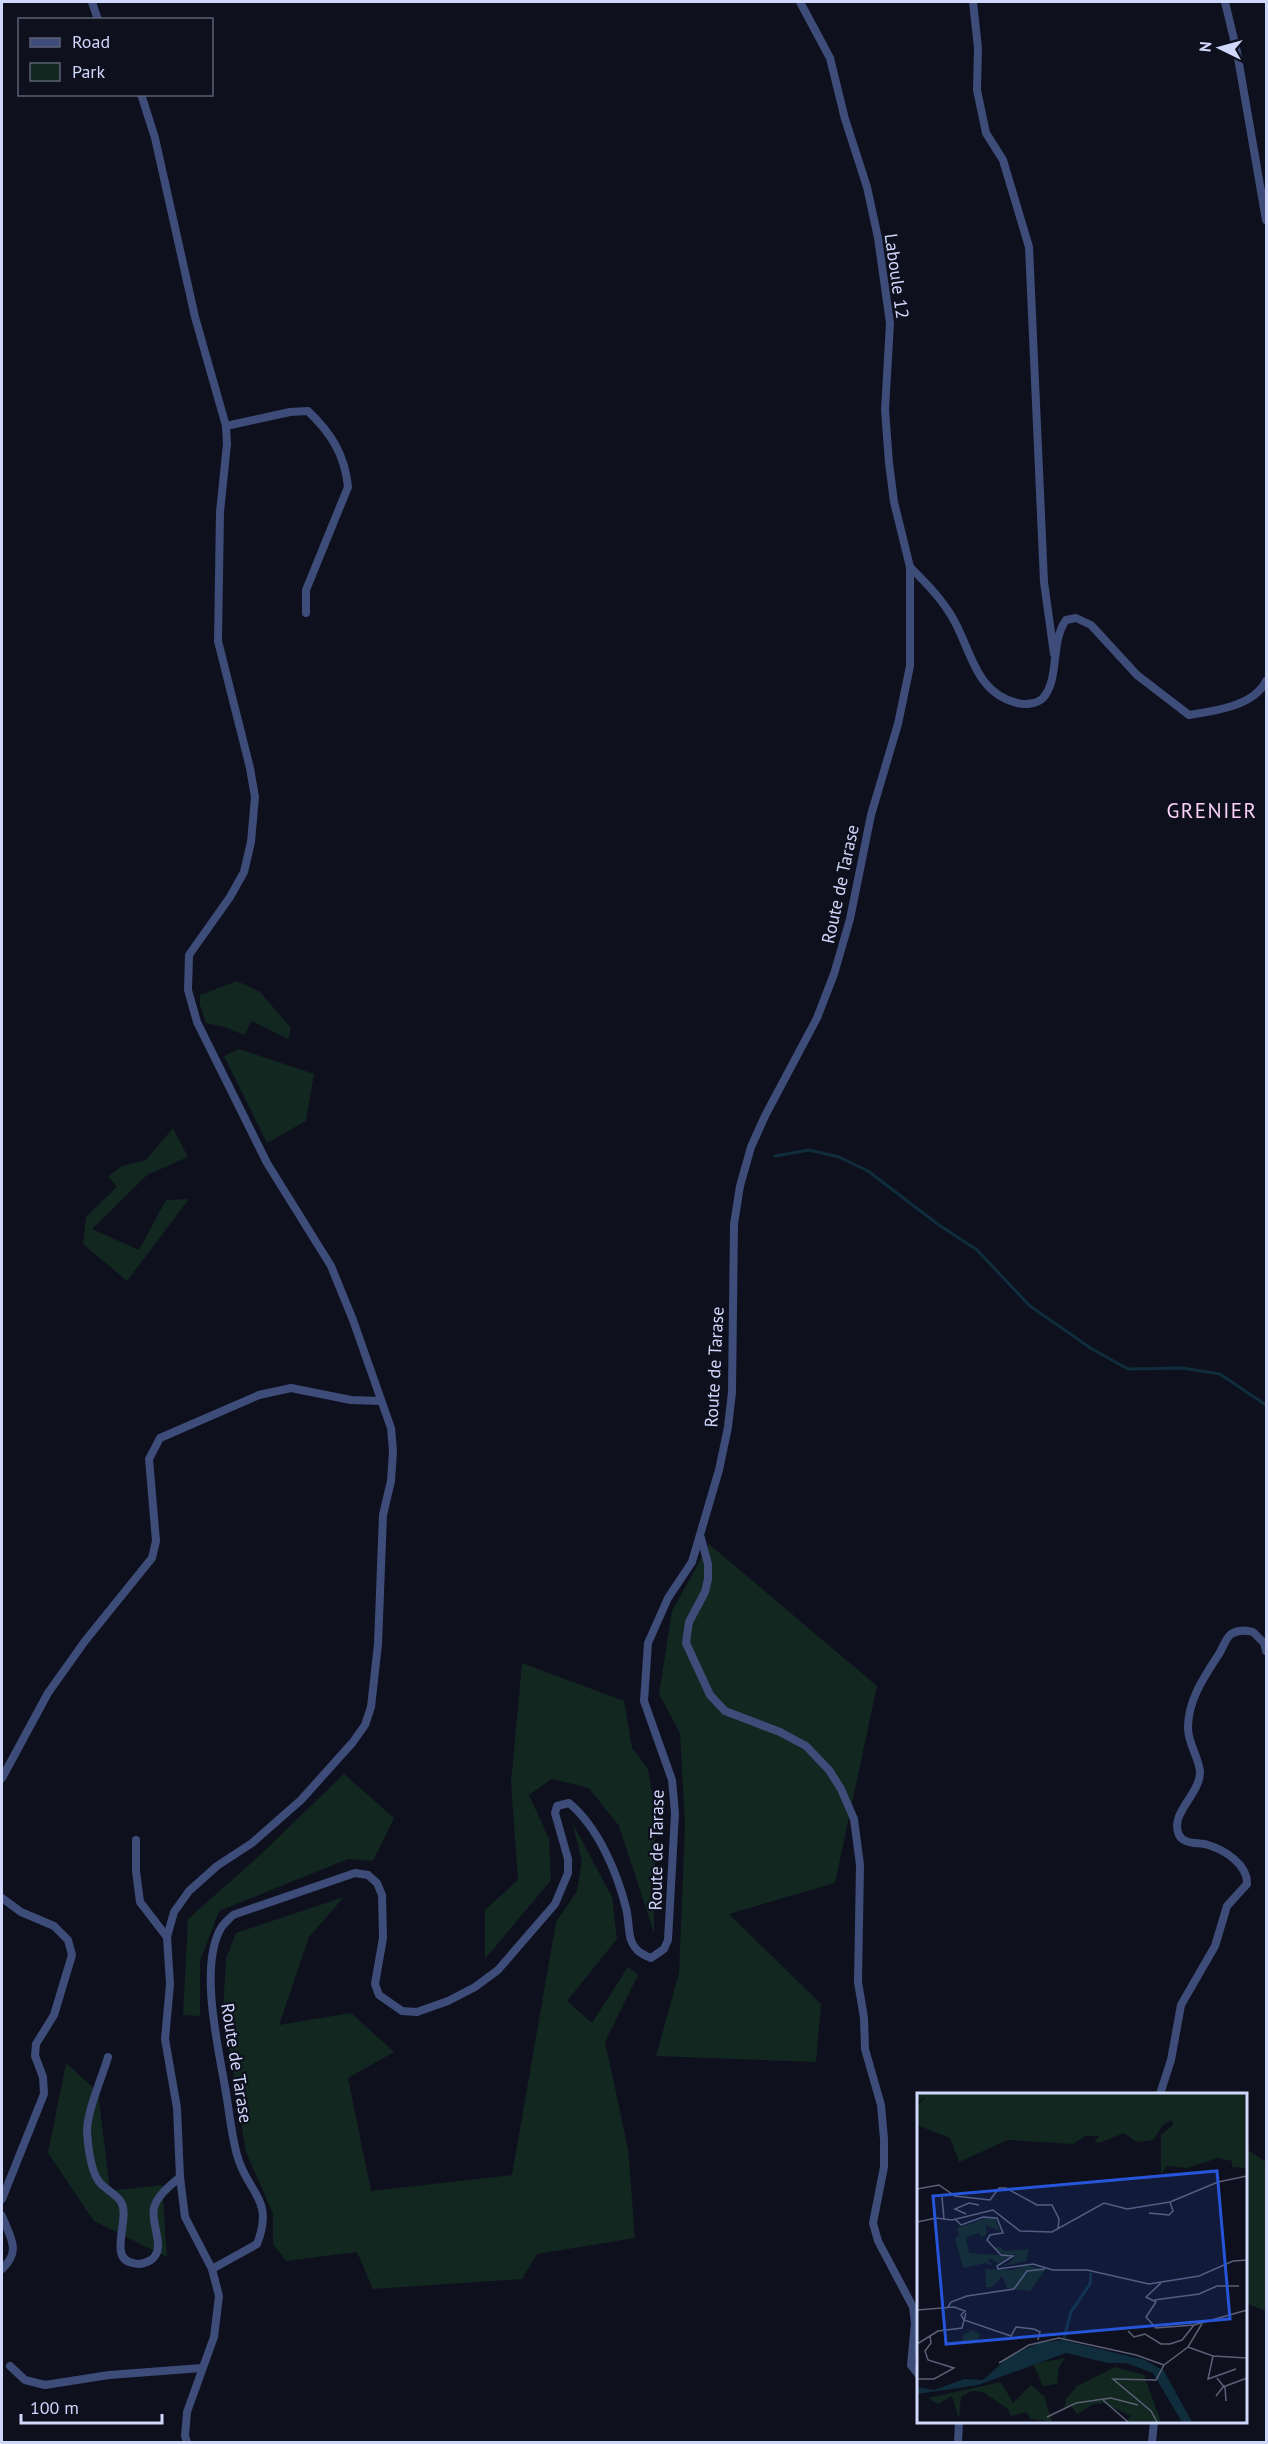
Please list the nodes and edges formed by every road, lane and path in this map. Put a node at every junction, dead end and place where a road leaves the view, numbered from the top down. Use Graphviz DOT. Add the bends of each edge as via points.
graph roads {
  1 [pos="92,2"];
  2 [pos="800,2"];
  3 [pos="973,2"];
  4 [pos="1225,2"];
  5 [pos="97,18"];
  6 [pos="142,96"];
  7 [pos="1266,220"];
  8 [pos="226,426"];
  9 [pos="910,567"];
  10 [pos="306,613"];
  11 [pos="1054,654"];
  12 [pos="1266,681"];
  13 [pos="380,1401"];
  14 [pos="700,1538"];
  15 [pos="1266,1651"];
  16 [pos="2,1778"];
  17 [pos="136,1840"];
  18 [pos="2,1898"];
  19 [pos="167,1937"];
  20 [pos="108,2057"];
  21 [pos="1160,2093"];
  22 [pos="180,2177"];
  23 [pos="2,2199"];
  24 [pos="2,2216"];
  25 [pos="2,2269"];
  26 [pos="212,2269"];
  27 [pos="10,2366"];
  28 [pos="202,2368"];
  29 [pos="917,2373"];
  30 [pos="959,2423"];
  31 [pos="1154,2423"];
  32 [pos="187,2442"];
  33 [pos="958,2442"];
  34 [pos="1152,2442"];
  1 -- 5 [label="street"];
  2 -- 9 [label="street, Laboule 12" via="830,58 878,238 890,323 885,410 889,464"];
  3 -- 11 [label="street" via="977,90 987,133 1003,160 1029,247 1043,571"];
  4 -- 7 [label="street"];
  6 -- 8 [label="street" via="155,138 195,317"];
  8 -- 10 [label="street" via="308,411 338,446 348,487 306,590"];
  8 -- 13 [label="street" via="218,641 255,797 244,872 189,955 188,990 197,1022 267,1163 331,1266"];
  9 -- 11 [label="street" via="951,614 978,676 1006,700 1021,704 1043,698 1050,686"];
  9 -- 14 [label="street, Route de Tarase" via="910,666 898,724 871,815 850,919 817,1018 765,1116 740,1186 734,1224 732,1392 719,1470"];
  11 -- 12 [label="street" via="1061,626 1076,618 1091,625 1137,675 1190,715 1256,696"];
  13 -- 16 [label="street" via="351,1400 291,1388 259,1395 160,1438 149,1459 156,1541 152,1558 48,1693"];
  13 -- 19 [label="street" via="391,1428 393,1451 383,1515 378,1644 371,1707 365,1725 301,1800 189,1891 174,1912"];
  14 -- 26 [label="street, Route de Tarase" via="692,1562 668,1598 648,1643 645,1666 644,1701 672,1780 675,1813 668,1940 664,1949 651,1958 638,1952 631,1941 619,1885 603,1850 581,1813 569,1803 557,1806 555,1814 568,1859 568,1873 555,1904 498,1970 466,1992 417,2012 402,2011 379,1995 375,1983 383,1938 382,1895 368,1875 355,1873 233,1915 221,1928 213,1955 213,2029 237,2157 263,2210 264,2226 257,2244"];
  14 -- 29 [label="street" via="708,1579 689,1622 686,1643 710,1695 725,1711 806,1746 829,1770 854,1819 861,1885 856,1968 865,2049 881,2104 884,2139 884,2167 873,2223 878,2241 913,2307 911,2365"];
  15 -- 21 [label="street" via="1253,1632 1241,1630 1231,1635 1203,1677 1189,1714 1189,1740 1200,1770 1199,1783 1182,1809 1180,1837 1209,1845 1235,1860 1245,1870 1247,1884 1227,1906 1215,1946 1181,2005"];
  17 -- 19 [label="street" via="140,1902"];
  18 -- 23 [label="street" via="21,1912 54,1926 68,1940 72,1955 54,2016 36,2044 44,2094"];
  19 -- 22 [label="street" via="170,1984 165,2039 177,2108"];
  20 -- 22 [label="street" via="87,2129 95,2176 121,2201 121,2255 126,2261 141,2264 154,2257 154,2207"];
  22 -- 26 [label="street" via="185,2217"];
  24 -- 25 [label="street" via="14,2250"];
  26 -- 28 [label="street" via="219,2296 214,2337"];
  27 -- 28 [label="street" via="25,2380 45,2385 109,2375"];
  28 -- 32 [label="street" via="187,2412"];
  30 -- 33 [label="street"];
  31 -- 34 [label="street"];
}
